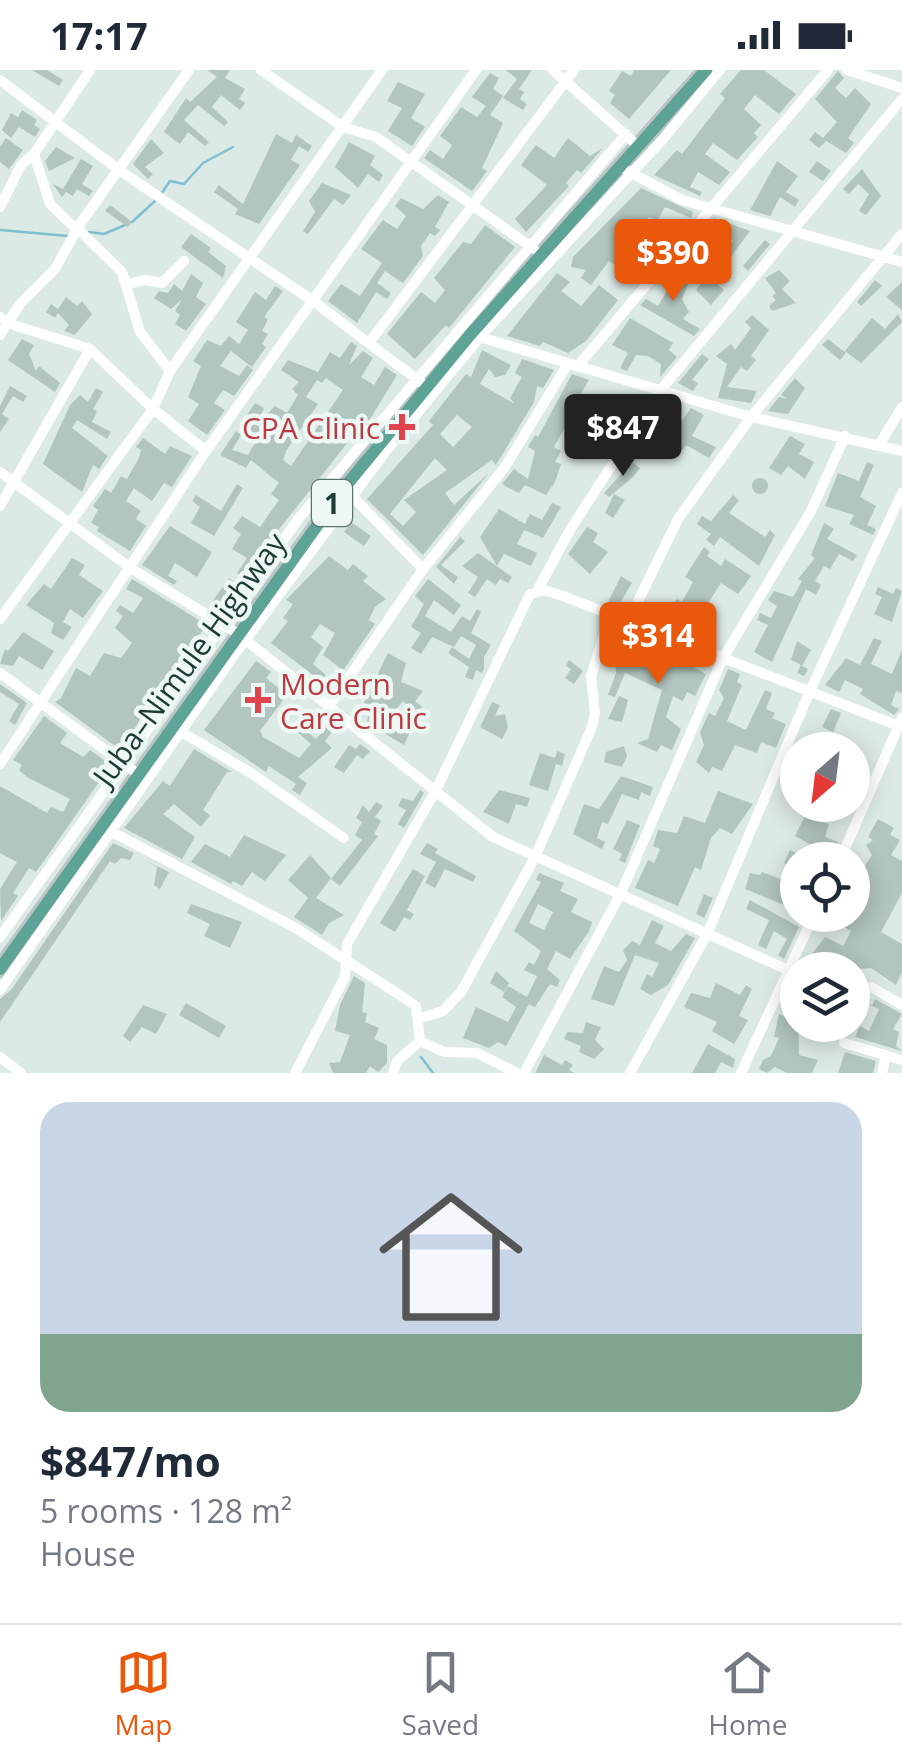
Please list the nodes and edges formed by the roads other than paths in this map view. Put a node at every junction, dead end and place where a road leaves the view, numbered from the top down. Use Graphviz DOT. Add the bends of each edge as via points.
graph roads {
  1 [pos="90,70"];
  2 [pos="189,70"];
  3 [pos="382,70"];
  4 [pos="476,70"];
  5 [pos="553,70"];
  6 [pos="706,70"];
  7 [pos="720,70"];
  8 [pos="828,70"];
  9 [pos="848,70"];
  10 [pos="268,72"];
  11 [pos="1,75"];
  12 [pos="570,75"];
  13 [pos="902,88"];
  14 [pos="902,99"];
  15 [pos="55,119"];
  16 [pos="343,127"];
  17 [pos="626,134"];
  18 [pos="639,146"];
  19 [pos="34,154"];
  20 [pos="410,159"];
  21 [pos="119,170"];
  22 [pos="626,170"];
  23 [pos="0,207"];
  24 [pos="473,207"];
  25 [pos="710,207"];
  26 [pos="79,231"];
  27 [pos="790,232"];
  28 [pos="902,234"];
  29 [pos="536,250"];
  30 [pos="882,256"];
  31 [pos="252,259"];
  32 [pos="184,260"];
  33 [pos="902,262"];
  34 [pos="128,284"];
  35 [pos="312,300"];
  36 [pos="4,320"];
  37 [pos="0,335"];
  38 [pos="475,336"];
  39 [pos="369,342"];
  40 [pos="90,349"];
  41 [pos="572,366"];
  42 [pos="170,371"];
  43 [pos="420,383"];
  44 [pos="660,392"];
  45 [pos="902,407"];
  46 [pos="153,409"];
  47 [pos="751,417"];
  48 [pos="845,436"];
  49 [pos="879,445"];
  50 [pos="206,451"];
  51 [pos="902,451"];
  52 [pos="0,472"];
  53 [pos="16,483"];
  54 [pos="349,492"];
  55 [pos="902,493"];
  56 [pos="0,506"];
  57 [pos="299,518"];
  58 [pos="70,526"];
  59 [pos="312,530"];
  60 [pos="132,568"];
  61 [pos="423,568"];
  62 [pos="537,591"];
  63 [pos="610,615"];
  64 [pos="0,619"];
  65 [pos="628,622"];
  66 [pos="224,623"];
  67 [pos="242,636"];
  68 [pos="723,658"];
  69 [pos="0,674"];
  70 [pos="809,693"];
  71 [pos="40,703"];
  72 [pos="328,708"];
  73 [pos="900,722"];
  74 [pos="176,729"];
  75 [pos="126,763"];
  76 [pos="0,764"];
  77 [pos="138,774"];
  78 [pos="435,792"];
  79 [pos="106,829"];
  80 [pos="344,838"];
  81 [pos="848,842"];
  82 [pos="535,857"];
  83 [pos="621,893"];
  84 [pos="707,934"];
  85 [pos="0,938"];
  86 [pos="346,959"];
  87 [pos="780,966"];
  88 [pos="0,969"];
  89 [pos="780,987"];
  90 [pos="871,987"];
  91 [pos="0,990"];
  92 [pos="902,1005"];
  93 [pos="421,1018"];
  94 [pos="420,1041"];
  95 [pos="844,1043"];
  96 [pos="886,1056"];
  97 [pos="0,1057"];
  98 [pos="902,1060"];
  99 [pos="21,1073"];
  100 [pos="295,1073"];
  101 [pos="393,1073"];
  102 [pos="516,1073"];
  103 [pos="524,1073"];
  104 [pos="630,1073"];
  105 [pos="740,1073"];
  106 [pos="882,1073"];
  1 -- 15 [label="street"];
  2 -- 21 [label="street"];
  3 -- 16 [label="street"];
  4 -- 20 [label="street"];
  5 -- 12 [label="street"];
  6 -- 18 [label="main road, Juba–Nimule Highway / 1"];
  7 -- 22 [label="street"];
  8 -- 25 [label="street"];
  9 -- 13 [label="street"];
  10 -- 16 [label="street"];
  11 -- 15 [label="street"];
  12 -- 17 [label="street"];
  12 -- 24 [label="street"];
  14 -- 27 [label="street"];
  15 -- 19 [label="street"];
  15 -- 21 [label="street"];
  16 -- 20 [label="street" via="376,137"];
  16 -- 31 [label="street"];
  17 -- 18 [label="street"];
  17 -- 29 [label="street"];
  18 -- 22 [label="main road, Juba–Nimule Highway / 1"];
  19 -- 23 [label="street" via="21,165"];
  19 -- 26 [label="street" via="50,204"];
  20 -- 24 [label="street"];
  20 -- 35 [label="street"];
  21 -- 26 [label="street"];
  21 -- 31 [label="street"];
  22 -- 25 [label="street" via="670,195"];
  22 -- 29 [label="main road, Juba–Nimule Highway / 1"];
  22 -- 38 [label="street"];
  24 -- 29 [label="street"];
  24 -- 39 [label="street"];
  25 -- 27 [label="street"];
  25 -- 41 [label="street"];
  26 -- 34 [label="street"];
  26 -- 36 [label="street" via="54,269"];
  27 -- 30 [label="street"];
  27 -- 44 [label="street"];
  28 -- 30 [label="street"];
  29 -- 38 [label="main road, Juba–Nimule Highway / 1"];
  29 -- 43 [label="street"];
  30 -- 33 [label="street"];
  30 -- 47 [label="street"];
  31 -- 35 [label="street"];
  31 -- 42 [label="street"];
  32 -- 34 [label="street" via="162,283"];
  34 -- 42 [label="street" via="140,332"];
  35 -- 39 [label="street"];
  35 -- 50 [label="street"];
  36 -- 37 [label="street"];
  36 -- 40 [label="street"];
  38 -- 41 [label="street"];
  38 -- 43 [label="main road, Juba–Nimule Highway / 1"];
  38 -- 54 [label="street"];
  39 -- 43 [label="street"];
  40 -- 46 [label="street"];
  40 -- 53 [label="street"];
  41 -- 44 [label="street"];
  41 -- 61 [label="street" via="504,467"];
  42 -- 46 [label="street"];
  43 -- 54 [label="main road, Juba–Nimule Highway / 1"];
  43 -- 57 [label="street"];
  44 -- 47 [label="street"];
  44 -- 62 [label="street"];
  45 -- 49 [label="street"];
  46 -- 50 [label="street"];
  46 -- 58 [label="street"];
  47 -- 48 [label="street"];
  47 -- 65 [label="street" via="678,520"];
  48 -- 49 [label="street"];
  48 -- 68 [label="street" via="811,512"];
  49 -- 51 [label="street"];
  50 -- 60 [label="street"];
  52 -- 53 [label="street"];
  53 -- 56 [label="street"];
  53 -- 58 [label="street"];
  54 -- 59 [label="main road, Juba–Nimule Highway / 1"];
  54 -- 61 [label="street"];
  54 -- 67 [label="street"];
  55 -- 70 [label="street"];
  57 -- 59 [label="street"];
  57 -- 66 [label="street"];
  58 -- 60 [label="street"];
  58 -- 64 [label="street"];
  59 -- 67 [label="main road, Juba–Nimule Highway / 1"];
  60 -- 66 [label="street"];
  60 -- 71 [label="street"];
  61 -- 72 [label="street"];
  62 -- 63 [label="street"];
  62 -- 78 [label="street" via="524,605"];
  63 -- 65 [label="street"];
  63 -- 82 [label="street" via="591,676 592,728"];
  65 -- 68 [label="street"];
  66 -- 67 [label="street"];
  66 -- 75 [label="street"];
  67 -- 72 [label="street"];
  67 -- 74 [label="main road, Juba–Nimule Highway / 1"];
  68 -- 70 [label="street"];
  68 -- 83 [label="street"];
  69 -- 71 [label="street"];
  70 -- 73 [label="street"];
  70 -- 84 [label="street"];
  71 -- 75 [label="street"];
  71 -- 76 [label="street"];
  72 -- 78 [label="street"];
  73 -- 81 [label="street"];
  74 -- 77 [label="main road, Juba–Nimule Highway / 1"];
  74 -- 79 [label="street"];
  74 -- 80 [label="street"];
  75 -- 77 [label="street"];
  75 -- 85 [label="street"];
  77 -- 79 [label="main road, Juba–Nimule Highway / 1"];
  78 -- 82 [label="street" via="493,837"];
  78 -- 86 [label="street" via="348,944"];
  79 -- 86 [label="street"];
  79 -- 88 [label="main road, Juba–Nimule Highway / 1"];
  79 -- 91 [label="street"];
  82 -- 83 [label="street"];
  82 -- 93 [label="street" via="461,992 443,1012"];
  83 -- 84 [label="street"];
  83 -- 103 [label="street"];
  84 -- 87 [label="street"];
  84 -- 104 [label="street"];
  86 -- 93 [label="street" via="416,1006"];
  86 -- 100 [label="street" via="345,976"];
  89 -- 105 [label="street"];
  90 -- 92 [label="street"];
  93 -- 94 [label="street"];
  94 -- 101 [label="street"];
  94 -- 102 [label="street" via="439,1051 477,1053"];
  95 -- 96 [label="street"];
  96 -- 98 [label="street"];
  96 -- 106 [label="street"];
  97 -- 99 [label="street"];
}
